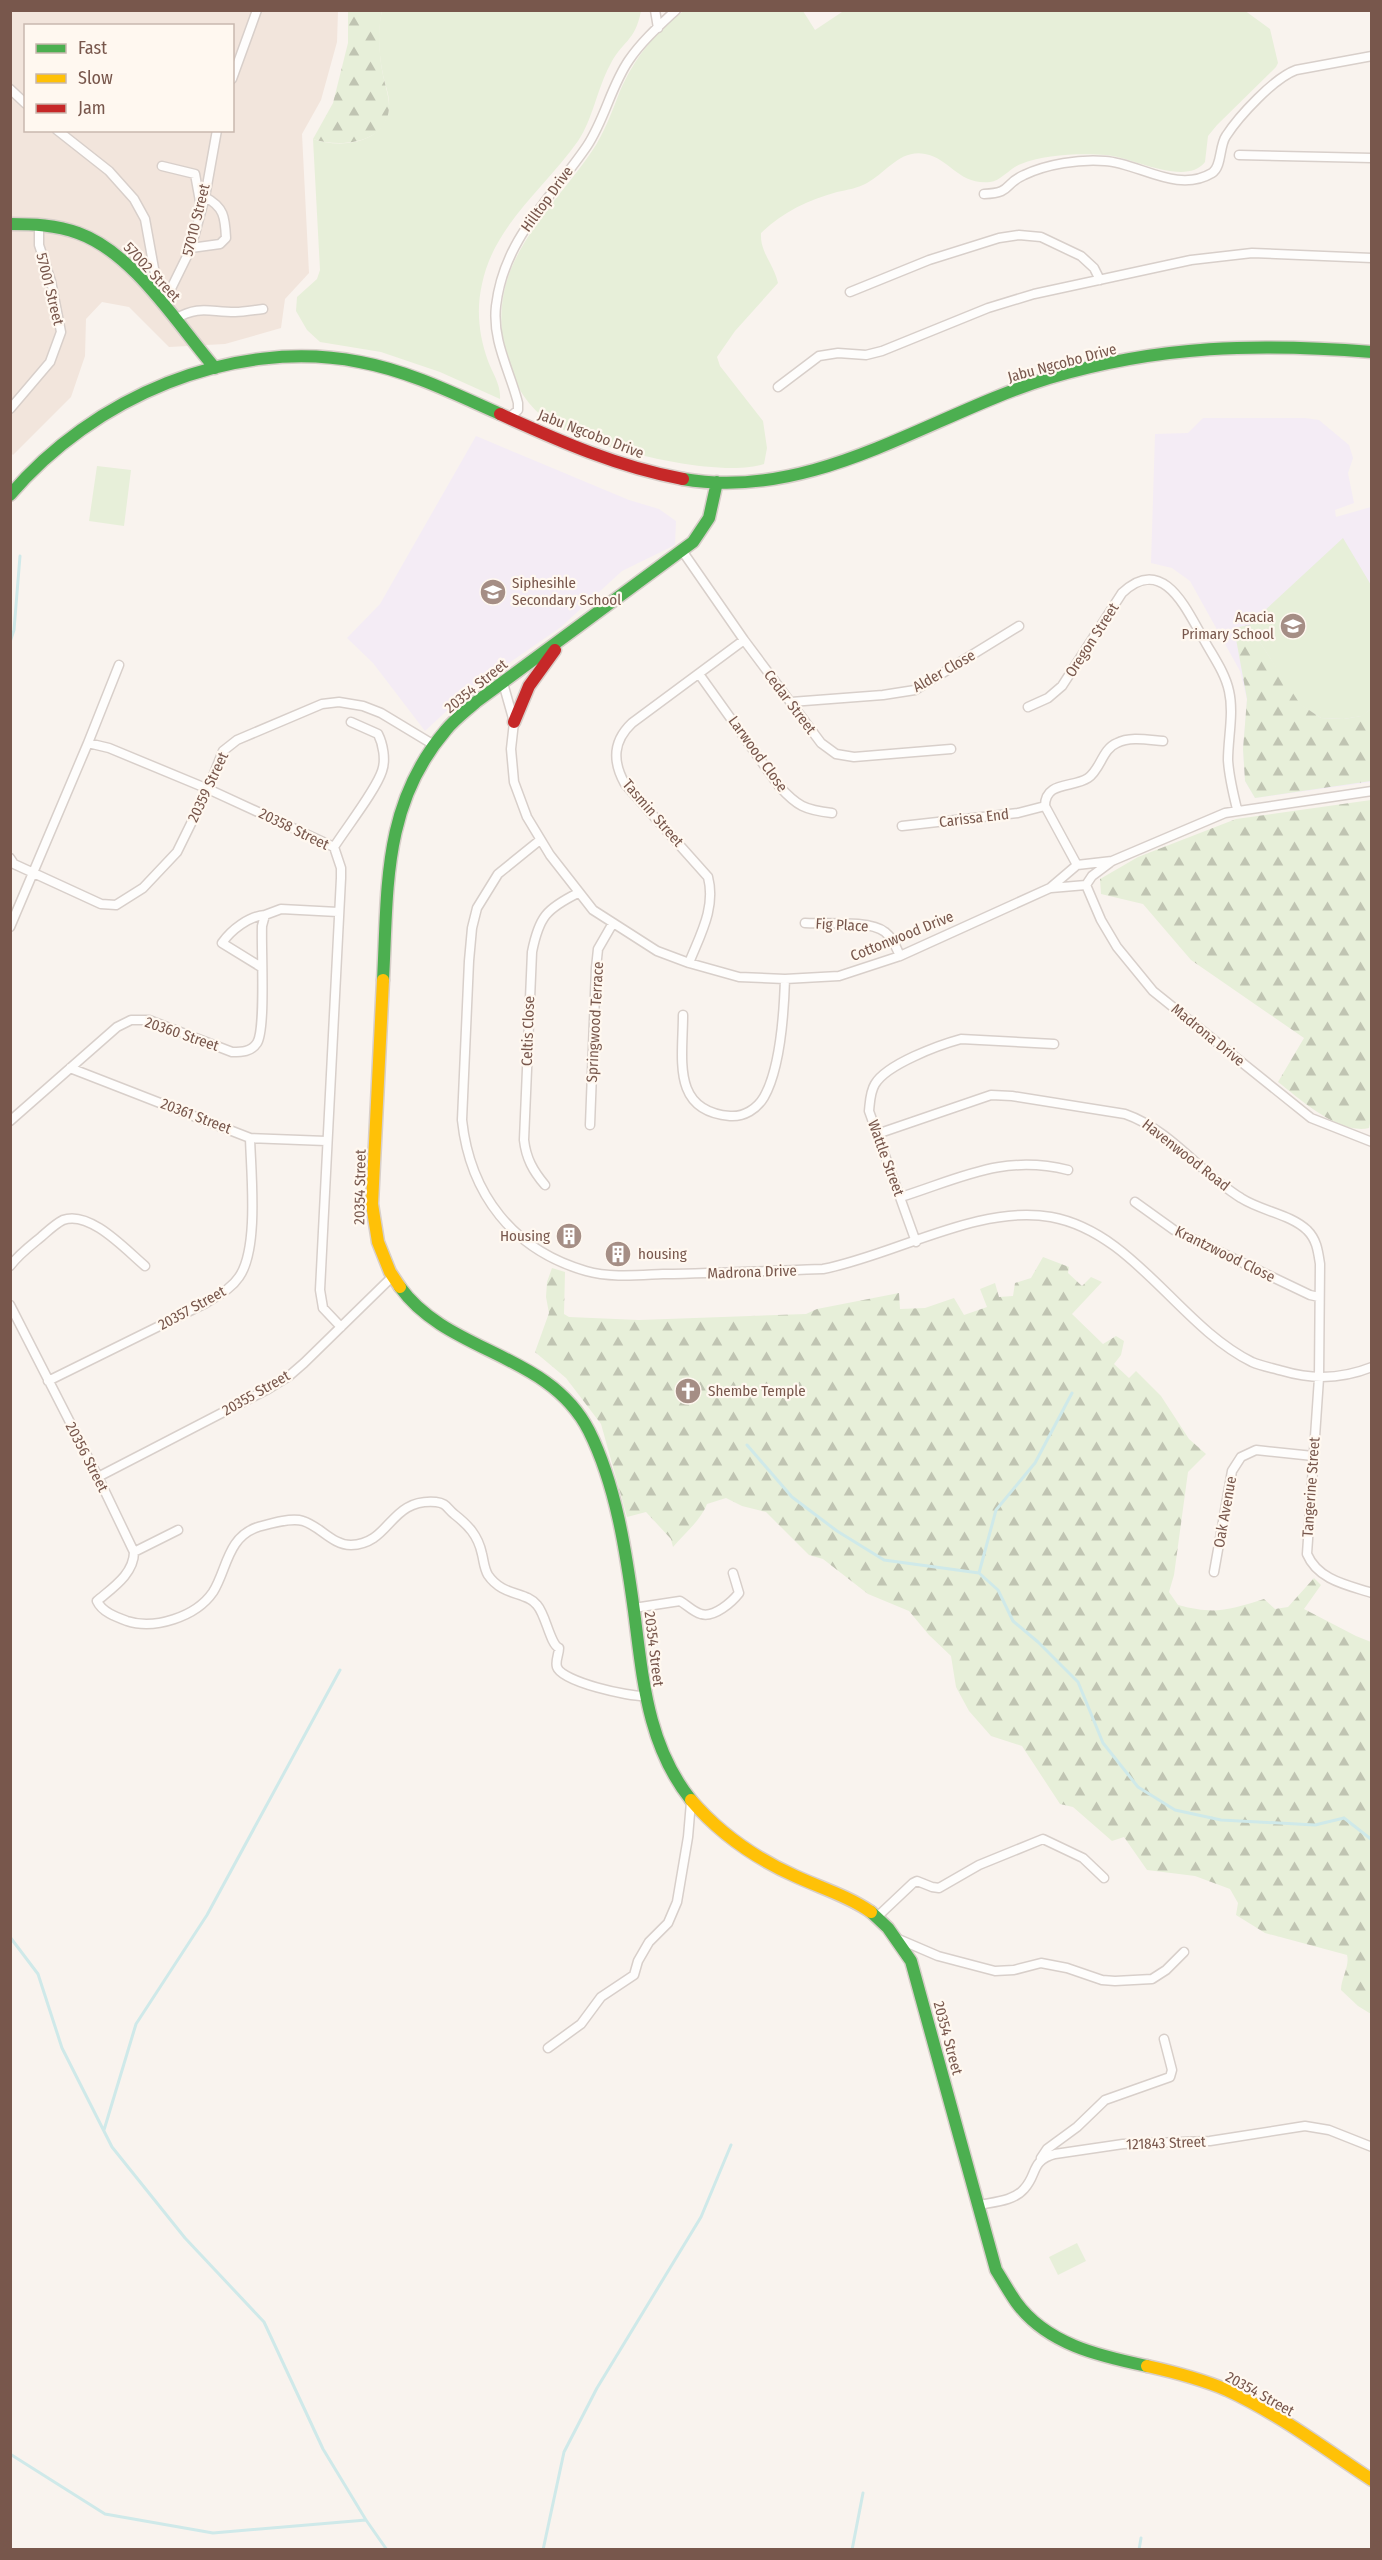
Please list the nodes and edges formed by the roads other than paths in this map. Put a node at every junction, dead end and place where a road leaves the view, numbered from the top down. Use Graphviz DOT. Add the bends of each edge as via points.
graph roads {
  1 [pos="257,10"];
  2 [pos="655,10"];
  3 [pos="676,10"];
  4 [pos="658,28"];
  5 [pos="1371,56"];
  6 [pos="234,73"];
  7 [pos="10,89"];
  8 [pos="24,102"];
  9 [pos="60,132"];
  10 [pos="217,132"];
  11 [pos="1239,155"];
  12 [pos="1371,158"];
  13 [pos="162,166"];
  14 [pos="984,194"];
  15 [pos="205,197"];
  16 [pos="201,208"];
  17 [pos="10,224"];
  18 [pos="39,224"];
  19 [pos="191,248"];
  20 [pos="1371,258"];
  21 [pos="1100,280"];
  22 [pos="153,292"];
  23 [pos="850,292"];
  24 [pos="163,305"];
  25 [pos="263,309"];
  26 [pos="175,319"];
  27 [pos="1371,352"];
  28 [pos="215,368"];
  29 [pos="778,387"];
  30 [pos="10,409"];
  31 [pos="509,418"];
  32 [pos="717,482"];
  33 [pos="10,495"];
  34 [pos="683,552"];
  35 [pos="1019,626"];
  36 [pos="567,635"];
  37 [pos="744,640"];
  38 [pos="119,665"];
  39 [pos="699,674"];
  40 [pos="503,683"];
  41 [pos="791,702"];
  42 [pos="1028,707"];
  43 [pos="351,722"];
  44 [pos="514,722"];
  45 [pos="1163,741"];
  46 [pos="88,742"];
  47 [pos="434,745"];
  48 [pos="951,749"];
  49 [pos="208,789"];
  50 [pos="1371,791"];
  51 [pos="1046,806"];
  52 [pos="1237,809"];
  53 [pos="831,813"];
  54 [pos="902,826"];
  55 [pos="540,840"];
  56 [pos="334,846"];
  57 [pos="10,858"];
  58 [pos="1112,861"];
  59 [pos="1078,867"];
  60 [pos="33,873"];
  61 [pos="1092,876"];
  62 [pos="1082,885"];
  63 [pos="1050,888"];
  64 [pos="578,893"];
  65 [pos="338,912"];
  66 [pos="265,915"];
  67 [pos="613,923"];
  68 [pos="805,923"];
  69 [pos="10,927"];
  70 [pos="900,956"];
  71 [pos="689,963"];
  72 [pos="261,967"];
  73 [pos="785,979"];
  74 [pos="683,1015"];
  75 [pos="1054,1044"];
  76 [pos="70,1068"];
  77 [pos="10,1121"];
  78 [pos="590,1125"];
  79 [pos="877,1134"];
  80 [pos="250,1138"];
  81 [pos="326,1141"];
  82 [pos="1371,1142"];
  83 [pos="1068,1170"];
  84 [pos="545,1185"];
  85 [pos="901,1197"];
  86 [pos="1135,1202"];
  87 [pos="916,1242"];
  88 [pos="10,1266"];
  89 [pos="145,1266"];
  90 [pos="392,1277"];
  91 [pos="1319,1297"];
  92 [pos="10,1305"];
  93 [pos="341,1327"];
  94 [pos="1371,1367"];
  95 [pos="1319,1378"];
  96 [pos="48,1381"];
  97 [pos="1313,1456"];
  98 [pos="98,1477"];
  99 [pos="178,1530"];
  100 [pos="134,1552"];
  101 [pos="1214,1572"];
  102 [pos="733,1573"];
  103 [pos="1371,1593"];
  104 [pos="634,1608"];
  105 [pos="645,1696"];
  106 [pos="690,1802"];
  107 [pos="1104,1878"];
  108 [pos="877,1917"];
  109 [pos="895,1938"];
  110 [pos="1184,1952"];
  111 [pos="1164,2039"];
  112 [pos="548,2048"];
  113 [pos="1371,2147"];
  114 [pos="1040,2161"];
  115 [pos="979,2205"];
  116 [pos="1371,2480"];
  1 -- 6 [label="street"];
  2 -- 4 [label="street"];
  3 -- 4 [label="street, Hilltop Drive"];
  4 -- 31 [label="street, Hilltop Drive" via="629,60 587,146 534,214 508,262 500,283 495,323 518,403 518,410"];
  5 -- 14 [label="street" via="1286,75 1225,136 1218,166 1210,174 1176,180 1119,163 1083,160 1037,170 1018,178 1003,192"];
  7 -- 8 [label="street"];
  9 -- 22 [label="street" via="116,177 138,205 145,219 157,285"];
  10 -- 15 [label="street, 57010 Street"];
  11 -- 12 [label="street"];
  13 -- 16 [label="street" via="196,175"];
  15 -- 16 [label="street, 57010 Street"];
  15 -- 19 [label="street" via="222,211 226,238 220,244"];
  16 -- 19 [label="street, 57010 Street"];
  17 -- 18 [label="street, 57002 Street"];
  18 -- 22 [label="street, 57002 Street" via="105,245"];
  18 -- 30 [label="street, 57001 Street" via="39,245 61,332 50,362"];
  19 -- 24 [label="street, 57010 Street"];
  20 -- 21 [label="street" via="1252,253 1191,260"];
  21 -- 23 [label="street" via="1087,261 1070,250 1041,237 1019,235 929,260"];
  21 -- 29 [label="street" via="988,308 866,355 819,356"];
  22 -- 24 [label="street, 57002 Street"];
  24 -- 26 [label="street, 57002 Street"];
  25 -- 26 [label="street" via="204,309"];
  26 -- 28 [label="street, 57002 Street"];
  27 -- 32 [label="street, Jabu Ngcobo Drive" via="1254,346 1137,358 1020,388 829,467 792,476"];
  28 -- 31 [label="street, Jabu Ngcobo Drive" via="283,358 351,361 450,391"];
  28 -- 33 [label="street, Jabu Ngcobo Drive" via="144,393 100,417 70,437"];
  31 -- 32 [label="street, Jabu Ngcobo Drive" via="623,465"];
  32 -- 34 [label="street" via="709,518"];
  34 -- 36 [label="street"];
  34 -- 37 [label="street, Cedar Street"];
  35 -- 41 [label="street, Alder Close" via="915,690"];
  36 -- 40 [label="street, 20354 Street"];
  36 -- 44 [label="street" via="529,686"];
  37 -- 39 [label="street, Tasmin Street"];
  37 -- 41 [label="street, Cedar Street"];
  38 -- 46 [label="street"];
  39 -- 53 [label="street, Larwood Close" via="794,802 811,811"];
  39 -- 71 [label="street, Tasmin Street" via="628,727 618,741 616,753 625,784 708,877 711,904"];
  40 -- 44 [label="street, Cottonwood Drive"];
  40 -- 47 [label="street, 20354 Street" via="455,721"];
  41 -- 48 [label="street, Cedar Street" via="821,743 836,754 854,757"];
  42 -- 52 [label="street, Oregon Street" via="1062,686 1122,593 1143,581 1161,583 1178,595 1225,677 1230,693 1230,779"];
  43 -- 56 [label="street" via="376,732 383,749 382,773"];
  44 -- 55 [label="street, Cottonwood Drive" via="514,782"];
  45 -- 51 [label="street" via="1131,739 1115,743 1090,777 1054,788 1048,793"];
  46 -- 49 [label="street, 20358 Street"];
  46 -- 60 [label="street"];
  47 -- 49 [label="street, 20359 Street" via="363,706 322,704 228,745"];
  47 -- 90 [label="street, 20354 Street" via="417,771 399,813 389,873 372,1204 373,1232"];
  49 -- 56 [label="street, 20358 Street"];
  49 -- 60 [label="street, 20359 Street" via="177,852 143,888 117,905 101,904"];
  50 -- 52 [label="street, Cottonwood Drive"];
  51 -- 54 [label="street, Carissa End" via="1018,813"];
  51 -- 59 [label="street"];
  52 -- 58 [label="street, Cottonwood Drive"];
  55 -- 64 [label="street, Cottonwood Drive"];
  55 -- 87 [label="street, Madrona Drive" via="506,867 486,891 472,928 469,961 462,1120 465,1144 484,1193 514,1232 554,1259 588,1272 621,1275 823,1269"];
  56 -- 65 [label="street, 20358 Street" via="341,868"];
  57 -- 60 [label="street, 20359 Street"];
  58 -- 59 [label="street, Cottonwood Drive"];
  58 -- 61 [label="street, Cottonwood Drive"];
  59 -- 61 [label="street" via="1091,871"];
  59 -- 62 [label="street, Madrona Drive" via="1072,880"];
  59 -- 63 [label="street, Cottonwood Drive"];
  60 -- 69 [label="street"];
  61 -- 62 [label="street, Cottonwood Drive"];
  62 -- 63 [label="street, Cottonwood Drive"];
  62 -- 82 [label="street, Madrona Drive" via="1117,947 1153,991 1311,1118"];
  63 -- 70 [label="street, Cottonwood Drive"];
  64 -- 67 [label="street, Cottonwood Drive" via="593,910"];
  64 -- 84 [label="street, Celtis Close" via="547,912 536,930 532,952 524,1140 533,1171"];
  65 -- 66 [label="street" via="281,909"];
  65 -- 81 [label="street, 20358 Street"];
  66 -- 72 [label="street, 20360 Street"];
  66 -- 72 [label="street" via="249,919 222,943"];
  67 -- 71 [label="street, Cottonwood Drive" via="657,951"];
  67 -- 78 [label="street, Springwood Terrace" via="598,949"];
  68 -- 70 [label="street, Fig Place" via="879,928 890,936"];
  70 -- 73 [label="street, Cottonwood Drive" via="839,976"];
  71 -- 73 [label="street, Cottonwood Drive" via="739,977"];
  72 -- 76 [label="street, 20360 Street" via="262,1020 259,1039 251,1049 232,1052 138,1019 117,1027"];
  73 -- 74 [label="street" via="782,1025 769,1087 753,1110 744,1114 730,1116 706,1111 688,1096"];
  75 -- 79 [label="street, Wattle Street" via="961,1039 893,1068 875,1084 871,1094 869,1111"];
  76 -- 77 [label="street, 20360 Street"];
  76 -- 80 [label="street, 20361 Street"];
  79 -- 85 [label="street, Wattle Street"];
  79 -- 91 [label="street, Havenwood Road" via="991,1095 1141,1119 1240,1198 1306,1230 1318,1247"];
  80 -- 81 [label="street, 20361 Street"];
  80 -- 96 [label="street, 20357 Street" via="251,1247 240,1276 206,1303"];
  81 -- 93 [label="street, 20358 Street" via="320,1290 323,1308"];
  83 -- 85 [label="street" via="1037,1164 999,1165"];
  85 -- 87 [label="street, Wattle Street"];
  86 -- 91 [label="street, Krantzwood Close" via="1174,1230"];
  87 -- 95 [label="street, Madrona Drive" via="1003,1215 1031,1213 1055,1217 1083,1227 1115,1246 1229,1348 1254,1363"];
  88 -- 89 [label="street" via="56,1224 80,1218"];
  90 -- 93 [label="street, 20355 Street"];
  90 -- 104 [label="street, 20354 Street" via="422,1312 554,1385 580,1414 606,1478"];
  91 -- 95 [label="street, Havenwood Road"];
  92 -- 96 [label="street, 20356 Street"];
  93 -- 98 [label="street, 20355 Street" via="289,1376 268,1389"];
  94 -- 95 [label="street, Madrona Drive"];
  95 -- 97 [label="street, Tangerine Street"];
  96 -- 98 [label="street, 20356 Street"];
  97 -- 101 [label="street, Oak Avenue" via="1257,1450 1241,1457 1232,1471"];
  97 -- 103 [label="street, Tangerine Street" via="1307,1554 1323,1574"];
  98 -- 100 [label="street, 20356 Street"];
  99 -- 100 [label="street"];
  100 -- 105 [label="street" via="125,1576 97,1602 107,1612 134,1623 174,1620 211,1595 230,1550 258,1527 304,1521 343,1544 359,1544 375,1538 410,1504 445,1503 475,1534 489,1577 506,1593 536,1603 545,1616 552,1642 559,1648 558,1670 584,1683"];
  102 -- 104 [label="street" via="739,1593 709,1615 699,1614 680,1601"];
  104 -- 105 [label="street, 20354 Street"];
  105 -- 106 [label="street, 20354 Street" via="665,1759"];
  106 -- 108 [label="street, 20354 Street" via="750,1854 842,1896"];
  106 -- 112 [label="street" via="677,1902 668,1923 649,1941 634,1975 610,1989 581,2024"];
  107 -- 108 [label="street" via="1083,1858 1043,1839 979,1865 939,1888 917,1881"];
  108 -- 109 [label="street, 20354 Street"];
  109 -- 110 [label="street" via="938,1956 995,1971 1041,1963 1115,1982 1152,1979"];
  109 -- 115 [label="street, 20354 Street" via="911,1961 920,1989"];
  111 -- 114 [label="street" via="1172,2070 1170,2077 1105,2100 1047,2149"];
  113 -- 114 [label="street, 121843 Street" via="1329,2130 1305,2126 1210,2141 1123,2144 1055,2154"];
  114 -- 115 [label="street" via="1019,2194"];
  115 -- 116 [label="street, 20354 Street" via="1005,2289 1045,2332 1077,2348 1173,2372 1233,2393"];
}
